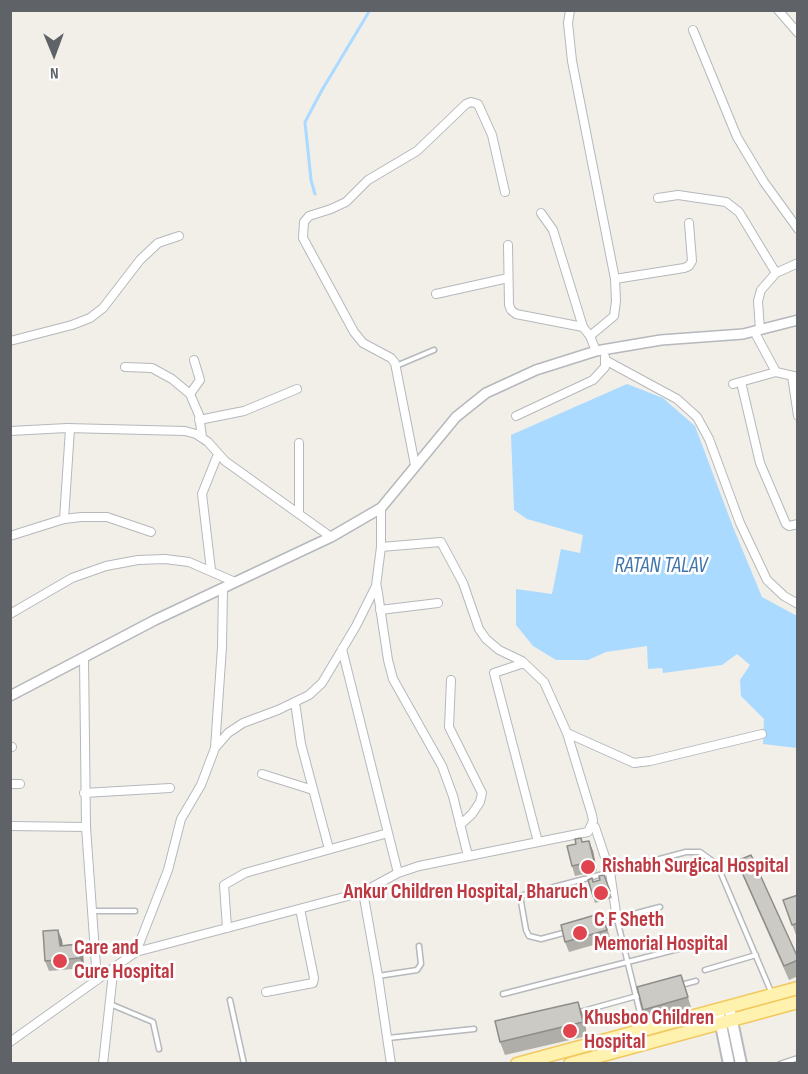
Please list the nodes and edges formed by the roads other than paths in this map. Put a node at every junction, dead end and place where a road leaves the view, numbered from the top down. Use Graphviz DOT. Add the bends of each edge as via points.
graph roads {
  1 [pos="570,10"];
  2 [pos="778,10"];
  3 [pos="693,30"];
  4 [pos="798,33"];
  5 [pos="505,192"];
  6 [pos="658,198"];
  7 [pos="541,213"];
  8 [pos="689,223"];
  9 [pos="798,229"];
  10 [pos="179,236"];
  11 [pos="508,245"];
  12 [pos="798,263"];
  13 [pos="776,273"];
  14 [pos="508,278"];
  15 [pos="615,279"];
  16 [pos="436,294"];
  17 [pos="798,320"];
  18 [pos="583,327"];
  19 [pos="757,331"];
  20 [pos="590,336"];
  21 [pos="10,341"];
  22 [pos="434,350"];
  23 [pos="601,350"];
  24 [pos="194,360"];
  25 [pos="605,360"];
  26 [pos="396,366"];
  27 [pos="125,367"];
  28 [pos="776,372"];
  29 [pos="795,376"];
  30 [pos="297,389"];
  31 [pos="190,394"];
  32 [pos="516,416"];
  33 [pos="798,416"];
  34 [pos="199,420"];
  35 [pos="70,429"];
  36 [pos="10,431"];
  37 [pos="202,437"];
  38 [pos="299,443"];
  39 [pos="218,454"];
  40 [pos="415,465"];
  41 [pos="381,508"];
  42 [pos="299,514"];
  43 [pos="64,519"];
  44 [pos="798,524"];
  45 [pos="151,532"];
  46 [pos="10,536"];
  47 [pos="331,537"];
  48 [pos="381,547"];
  49 [pos="212,570"];
  50 [pos="235,582"];
  51 [pos="376,586"];
  52 [pos="223,588"];
  53 [pos="438,603"];
  54 [pos="798,603"];
  55 [pos="380,610"];
  56 [pos="10,614"];
  57 [pos="342,649"];
  58 [pos="84,658"];
  59 [pos="524,663"];
  60 [pos="451,680"];
  61 [pos="10,696"];
  62 [pos="295,702"];
  63 [pos="567,732"];
  64 [pos="762,734"];
  65 [pos="215,748"];
  66 [pos="261,774"];
  67 [pos="10,784"];
  68 [pos="20,784"];
  69 [pos="170,788"];
  70 [pos="313,790"];
  71 [pos="84,793"];
  72 [pos="460,825"];
  73 [pos="10,826"];
  74 [pos="592,826"];
  75 [pos="86,827"];
  76 [pos="388,833"];
  77 [pos="538,842"];
  78 [pos="329,849"];
  79 [pos="468,856"];
  80 [pos="609,872"];
  81 [pos="398,873"];
  82 [pos="363,892"];
  83 [pos="660,907"];
  84 [pos="300,909"];
  85 [pos="92,911"];
  86 [pos="135,911"];
  87 [pos="617,919"];
  88 [pos="595,924"];
  89 [pos="227,928"];
  90 [pos="573,930"];
  91 [pos="419,946"];
  92 [pos="682,948"];
  93 [pos="136,952"];
  94 [pos="756,955"];
  95 [pos="627,962"];
  96 [pos="116,966"];
  97 [pos="705,970"];
  98 [pos="378,976"];
  99 [pos="97,980"];
  100 [pos="696,981"];
  101 [pos="676,986"];
  102 [pos="798,988"];
  103 [pos="266,992"];
  104 [pos="646,993"];
  105 [pos="503,994"];
  106 [pos="772,995"];
  107 [pos="636,996"];
  108 [pos="230,1000"];
  109 [pos="798,1002"];
  110 [pos="109,1004"];
  111 [pos="723,1008"];
  112 [pos="567,1015"];
  113 [pos="727,1022"];
  114 [pos="474,1029"];
  115 [pos="644,1029"];
  116 [pos="387,1038"];
  117 [pos="10,1042"];
  118 [pos="159,1049"];
  119 [pos="798,1058"];
  120 [pos="787,1062"];
  121 [pos="103,1064"];
  122 [pos="244,1064"];
  123 [pos="391,1064"];
  124 [pos="517,1064"];
  125 [pos="570,1064"];
  126 [pos="729,1064"];
  127 [pos="741,1064"];
  128 [pos="780,1064"];
  1 -- 15 [label="street" via="572,62"];
  2 -- 4 [label="street"];
  3 -- 9 [label="street" via="737,137"];
  5 -- 26 [label="street" via="492,135 478,105 471,102 417,151 381,170 346,202 309,216 304,222 303,238 354,332 363,343 391,358"];
  6 -- 13 [label="street" via="678,195 726,202 739,212"];
  7 -- 18 [label="street" via="553,230"];
  8 -- 15 [label="street" via="689,266"];
  10 -- 21 [label="street" via="158,243 90,318"];
  11 -- 14 [label="street"];
  12 -- 13 [label="street"];
  13 -- 19 [label="street" via="761,290"];
  14 -- 16 [label="street"];
  14 -- 18 [label="street" via="509,305 516,314"];
  15 -- 20 [label="street" via="614,316"];
  17 -- 19 [label="street"];
  18 -- 20 [label="street"];
  19 -- 23 [label="street"];
  19 -- 28 [label="street"];
  20 -- 23 [label="street"];
  22 -- 26 [label="lane"];
  23 -- 25 [label="street"];
  23 -- 40 [label="street" via="536,370 486,393 456,417"];
  24 -- 31 [label="street" via="200,380"];
  25 -- 32 [label="street" via="605,367 593,380"];
  25 -- 54 [label="street" via="676,399 697,417 767,580 783,596"];
  26 -- 40 [label="street"];
  27 -- 31 [label="street" via="152,368"];
  28 -- 29 [label="street"];
  28 -- 44 [label="street" via="737,383 760,463 786,524"];
  29 -- 33 [label="street"];
  30 -- 34 [label="street" via="244,411"];
  31 -- 34 [label="street"];
  34 -- 37 [label="street"];
  35 -- 36 [label="street"];
  35 -- 37 [label="street" via="185,431"];
  35 -- 43 [label="street"];
  37 -- 39 [label="street"];
  38 -- 42 [label="street"];
  39 -- 42 [label="street"];
  39 -- 49 [label="street" via="202,494"];
  40 -- 41 [label="street"];
  41 -- 47 [label="street"];
  41 -- 48 [label="street"];
  42 -- 47 [label="street"];
  43 -- 45 [label="street" via="107,517"];
  43 -- 46 [label="street"];
  47 -- 50 [label="street"];
  48 -- 51 [label="street"];
  48 -- 59 [label="street" via="441,542 463,583 479,629 499,650"];
  49 -- 50 [label="street"];
  49 -- 56 [label="street" via="165,559 106,566 72,578"];
  50 -- 52 [label="street"];
  51 -- 55 [label="street"];
  51 -- 57 [label="street"];
  52 -- 58 [label="street"];
  52 -- 65 [label="street"];
  53 -- 55 [label="street"];
  55 -- 72 [label="street" via="393,679 442,766"];
  57 -- 62 [label="street" via="322,683"];
  57 -- 76 [label="street"];
  58 -- 61 [label="street"];
  58 -- 71 [label="street"];
  59 -- 63 [label="street" via="544,682"];
  59 -- 77 [label="street" via="494,673"];
  60 -- 72 [label="street" via="449,727 482,793 472,814"];
  62 -- 65 [label="street" via="243,723"];
  62 -- 70 [label="street"];
  63 -- 64 [label="street" via="634,763"];
  63 -- 74 [label="street"];
  65 -- 93 [label="street" via="201,785 180,819 168,870"];
  66 -- 70 [label="street"];
  67 -- 68 [label="street"];
  69 -- 71 [label="street"];
  70 -- 78 [label="street"];
  71 -- 75 [label="street"];
  72 -- 79 [label="street"];
  73 -- 75 [label="street"];
  74 -- 77 [label="street" via="588,832"];
  74 -- 80 [label="street"];
  75 -- 85 [label="street"];
  76 -- 78 [label="street"];
  76 -- 81 [label="street"];
  77 -- 79 [label="street"];
  78 -- 89 [label="street" via="245,873 224,885"];
  79 -- 81 [label="street"];
  80 -- 87 [label="street"];
  80 -- 90 [label="lane" via="520,896 529,936 541,939"];
  80 -- 94 [label="lane" via="686,852 707,855 719,869"];
  81 -- 82 [label="street"];
  82 -- 84 [label="street"];
  82 -- 98 [label="street"];
  83 -- 87 [label="lane"];
  84 -- 89 [label="street"];
  84 -- 103 [label="street" via="313,983"];
  85 -- 86 [label="lane"];
  85 -- 99 [label="street"];
  87 -- 88 [label="lane"];
  87 -- 95 [label="lane"];
  89 -- 93 [label="street"];
  91 -- 98 [label="lane" via="421,964 417,970"];
  92 -- 95 [label="lane"];
  93 -- 96 [label="street"];
  94 -- 97 [label="lane"];
  94 -- 106 [label="lane"];
  95 -- 105 [label="lane"];
  95 -- 107 [label="lane"];
  96 -- 99 [label="street"];
  96 -- 110 [label="street"];
  98 -- 116 [label="street"];
  99 -- 117 [label="street"];
  100 -- 101 [label="lane"];
  102 -- 106 [label="main road"];
  104 -- 107 [label="lane"];
  106 -- 111 [label="main road"];
  107 -- 112 [label="lane"];
  107 -- 115 [label="lane"];
  108 -- 122 [label="lane"];
  109 -- 113 [label="main road"];
  110 -- 118 [label="lane" via="153,1022"];
  110 -- 121 [label="street"];
  111 -- 113 [label="main road"];
  111 -- 115 [label="main road"];
  113 -- 125 [label="main road"];
  113 -- 126 [label="main road"];
  113 -- 127 [label="main road"];
  114 -- 116 [label="lane"];
  115 -- 124 [label="main road"];
  116 -- 123 [label="street"];
  119 -- 120 [label="lane"];
  120 -- 128 [label="lane"];
}
